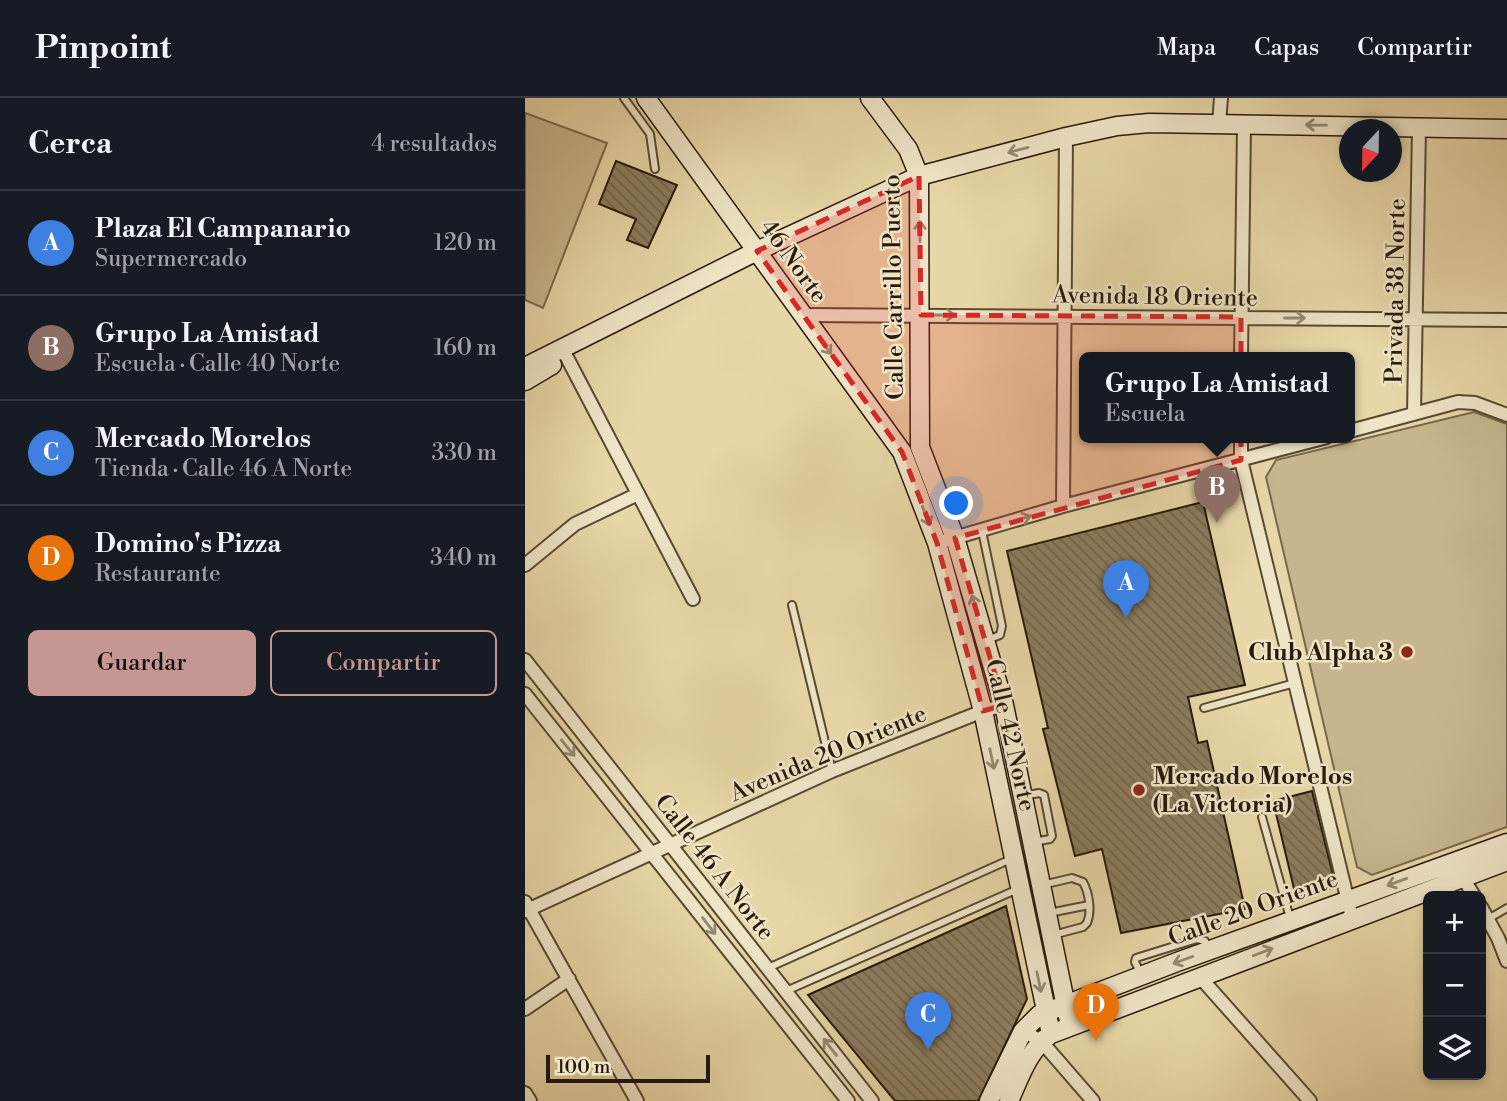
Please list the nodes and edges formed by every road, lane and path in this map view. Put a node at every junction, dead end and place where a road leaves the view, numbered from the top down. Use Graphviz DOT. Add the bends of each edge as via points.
graph roads {
  1 [pos="624,98"];
  2 [pos="646,98"];
  3 [pos="870,98"];
  4 [pos="1221,98"];
  5 [pos="1219,123"];
  6 [pos="1244,124"];
  7 [pos="1419,127"];
  8 [pos="1507,129"];
  9 [pos="1066,137"];
  10 [pos="655,169"];
  11 [pos="919,176"];
  12 [pos="759,254"];
  13 [pos="803,315"];
  14 [pos="921,315"];
  15 [pos="1065,316"];
  16 [pos="1241,317"];
  17 [pos="1416,319"];
  18 [pos="1507,320"];
  19 [pos="1241,352"];
  20 [pos="564,353"];
  21 [pos="525,366"];
  22 [pos="525,381"];
  23 [pos="1414,414"];
  24 [pos="1507,415"];
  25 [pos="1355,430"];
  26 [pos="1241,443"];
  27 [pos="1305,443"];
  28 [pos="920,447"];
  29 [pos="902,452"];
  30 [pos="1241,460"];
  31 [pos="638,494"];
  32 [pos="1063,506"];
  33 [pos="982,531"];
  34 [pos="955,538"];
  35 [pos="937,543"];
  36 [pos="525,565"];
  37 [pos="693,599"];
  38 [pos="792,606"];
  39 [pos="986,640"];
  40 [pos="525,660"];
  41 [pos="1295,683"];
  42 [pos="525,694"];
  43 [pos="1004,705"];
  44 [pos="1204,709"];
  45 [pos="983,711"];
  46 [pos="832,771"];
  47 [pos="1262,817"];
  48 [pos="1507,843"];
  49 [pos="671,844"];
  50 [pos="652,853"];
  51 [pos="1013,859"];
  52 [pos="1507,861"];
  53 [pos="1458,869"];
  54 [pos="1040,886"];
  55 [pos="1019,888"];
  56 [pos="1471,891"];
  57 [pos="1347,900"];
  58 [pos="1089,905"];
  59 [pos="526,907"];
  60 [pos="1507,908"];
  61 [pos="1045,914"];
  62 [pos="1486,916"];
  63 [pos="1352,918"];
  64 [pos="1488,919"];
  65 [pos="1291,920"];
  66 [pos="1502,935"];
  67 [pos="1050,936"];
  68 [pos="750,946"];
  69 [pos="734,957"];
  70 [pos="1507,961"];
  71 [pos="768,968"];
  72 [pos="1199,976"];
  73 [pos="569,979"];
  74 [pos="786,991"];
  75 [pos="1064,1006"];
  76 [pos="525,1009"];
  77 [pos="1045,1013"];
  78 [pos="1070,1026"];
  79 [pos="1023,1031"];
  80 [pos="1046,1037"];
  81 [pos="853,1076"];
  82 [pos="837,1087"];
  83 [pos="525,1093"];
  84 [pos="530,1101"];
  85 [pos="637,1101"];
  86 [pos="848,1101"];
  87 [pos="872,1101"];
  88 [pos="989,1101"];
  89 [pos="1009,1101"];
  90 [pos="1093,1101"];
  91 [pos="1310,1101"];
  1 -- 10 [label="lane" via="650,134"];
  2 -- 12 [label="main road, 46 Norte"];
  3 -- 11 [label="main road, Calle Carrillo Puerto" via="908,149"];
  4 -- 5 [label="street"];
  5 -- 6 [label="main road"];
  5 -- 9 [label="main road" via="1132,124"];
  7 -- 6 [label="main road, one-way"];
  6 -- 16 [label="street"];
  7 -- 8 [label="main road"];
  7 -- 17 [label="street, Privada 38 Norte"];
  9 -- 11 [label="main road, one-way"];
  9 -- 15 [label="street"];
  11 -- 12 [label="main road"];
  14 -- 11 [label="main road, Calle Carrillo Puerto, one-way"];
  12 -- 13 [label="main road, 46 Norte"];
  12 -- 20 [label="main road"];
  13 -- 14 [label="street, Avenida 18 Oriente"];
  13 -- 29 [label="main road, 46 Norte, one-way"];
  14 -- 15 [label="street, Avenida 18 Oriente, one-way"];
  14 -- 28 [label="main road, Calle Carrillo Puerto"];
  15 -- 16 [label="street, Avenida 18 Oriente"];
  15 -- 32 [label="street"];
  16 -- 17 [label="street, Avenida 18 Oriente, one-way"];
  16 -- 19 [label="street"];
  17 -- 18 [label="street, Avenida 18 Oriente"];
  17 -- 23 [label="street, Privada 38 Norte"];
  20 -- 21 [label="main road"];
  20 -- 22 [label="main road"];
  20 -- 31 [label="street"];
  23 -- 24 [label="street" via="1467,401"];
  23 -- 25 [label="street"];
  26 -- 30 [label="street"];
  27 -- 30 [label="street"];
  28 -- 29 [label="main road"];
  28 -- 34 [label="main road, Calle 42 Norte"];
  29 -- 35 [label="main road, Calle 42 Norte, one-way"];
  30 -- 32 [label="street"];
  30 -- 41 [label="street"];
  31 -- 36 [label="street" via="575,524"];
  31 -- 37 [label="street"];
  33 -- 32 [label="street, one-way"];
  33 -- 34 [label="street"];
  33 -- 39 [label="lane" via="1002,626 1000,635"];
  34 -- 35 [label="street"];
  39 -- 34 [label="main road, Calle 42 Norte, one-way"];
  35 -- 45 [label="main road, Calle 42 Norte"];
  38 -- 46 [label="lane"];
  39 -- 43 [label="main road, Calle 42 Norte"];
  40 -- 49 [label="street, Calle 46 A Norte"];
  41 -- 44 [label="lane"];
  41 -- 57 [label="street"];
  42 -- 50 [label="street, Calle 46 A Norte, one-way"];
  43 -- 45 [label="street, Avenida 20 Oriente"];
  43 -- 54 [label="main road, Calle 42 Norte"];
  45 -- 46 [label="street, Avenida 20 Oriente"];
  45 -- 51 [label="main road, Calle 42 Norte, one-way"];
  46 -- 49 [label="street, Avenida 20 Oriente"];
  47 -- 65 [label="lane"];
  48 -- 53 [label="main road, Calle 20 Oriente"];
  49 -- 50 [label="street, Avenida 20 Oriente"];
  49 -- 68 [label="street, Calle 46 A Norte"];
  50 -- 59 [label="street, Avenida 20 Oriente"];
  50 -- 69 [label="street, Calle 46 A Norte, one-way"];
  51 -- 55 [label="main road, Calle 42 Norte"];
  51 -- 71 [label="lane"];
  52 -- 53 [label="main road, Calle 20 Oriente"];
  53 -- 56 [label="street"];
  53 -- 57 [label="main road, Calle 20 Oriente, one-way"];
  53 -- 63 [label="main road, Calle 20 Oriente"];
  54 -- 58 [label="lane" via="1078,879 1086,887"];
  54 -- 61 [label="main road, Calle 42 Norte"];
  55 -- 74 [label="lane"];
  55 -- 77 [label="main road, Calle 42 Norte, one-way"];
  57 -- 63 [label="street"];
  57 -- 65 [label="main road, Calle 20 Oriente"];
  58 -- 61 [label="lane"];
  58 -- 67 [label="lane" via="1083,927"];
  59 -- 73 [label="street"];
  60 -- 64 [label="lane"];
  61 -- 67 [label="main road, Calle 42 Norte"];
  62 -- 64 [label="street"];
  72 -- 63 [label="main road, Calle 20 Oriente, one-way"];
  64 -- 66 [label="street"];
  65 -- 75 [label="main road, Calle 20 Oriente"];
  66 -- 70 [label="street"];
  67 -- 75 [label="main road, Calle 42 Norte"];
  68 -- 69 [label="street"];
  68 -- 71 [label="street, Calle 46 A Norte"];
  69 -- 82 [label="street, Calle 46 A Norte"];
  71 -- 74 [label="street, Calle 46 A Norte"];
  72 -- 78 [label="main road, Calle 20 Oriente"];
  72 -- 91 [label="street"];
  73 -- 76 [label="street"];
  73 -- 85 [label="street"];
  81 -- 74 [label="street, Calle 46 A Norte, one-way"];
  75 -- 77 [label="main road, Calle 20 Oriente"];
  75 -- 78 [label="main road, Calle 42 Norte"];
  77 -- 79 [label="main road, Calle 20 Oriente"];
  77 -- 80 [label="main road, Calle 42 Norte"];
  78 -- 80 [label="main road, Calle 20 Oriente"];
  79 -- 80 [label="street"];
  79 -- 88 [label="main road"];
  80 -- 89 [label="main road" via="1030,1055"];
  80 -- 90 [label="street"];
  81 -- 82 [label="street"];
  81 -- 87 [label="street, Calle 46 A Norte"];
  82 -- 86 [label="street, Calle 46 A Norte"];
  83 -- 84 [label="street"];
}
